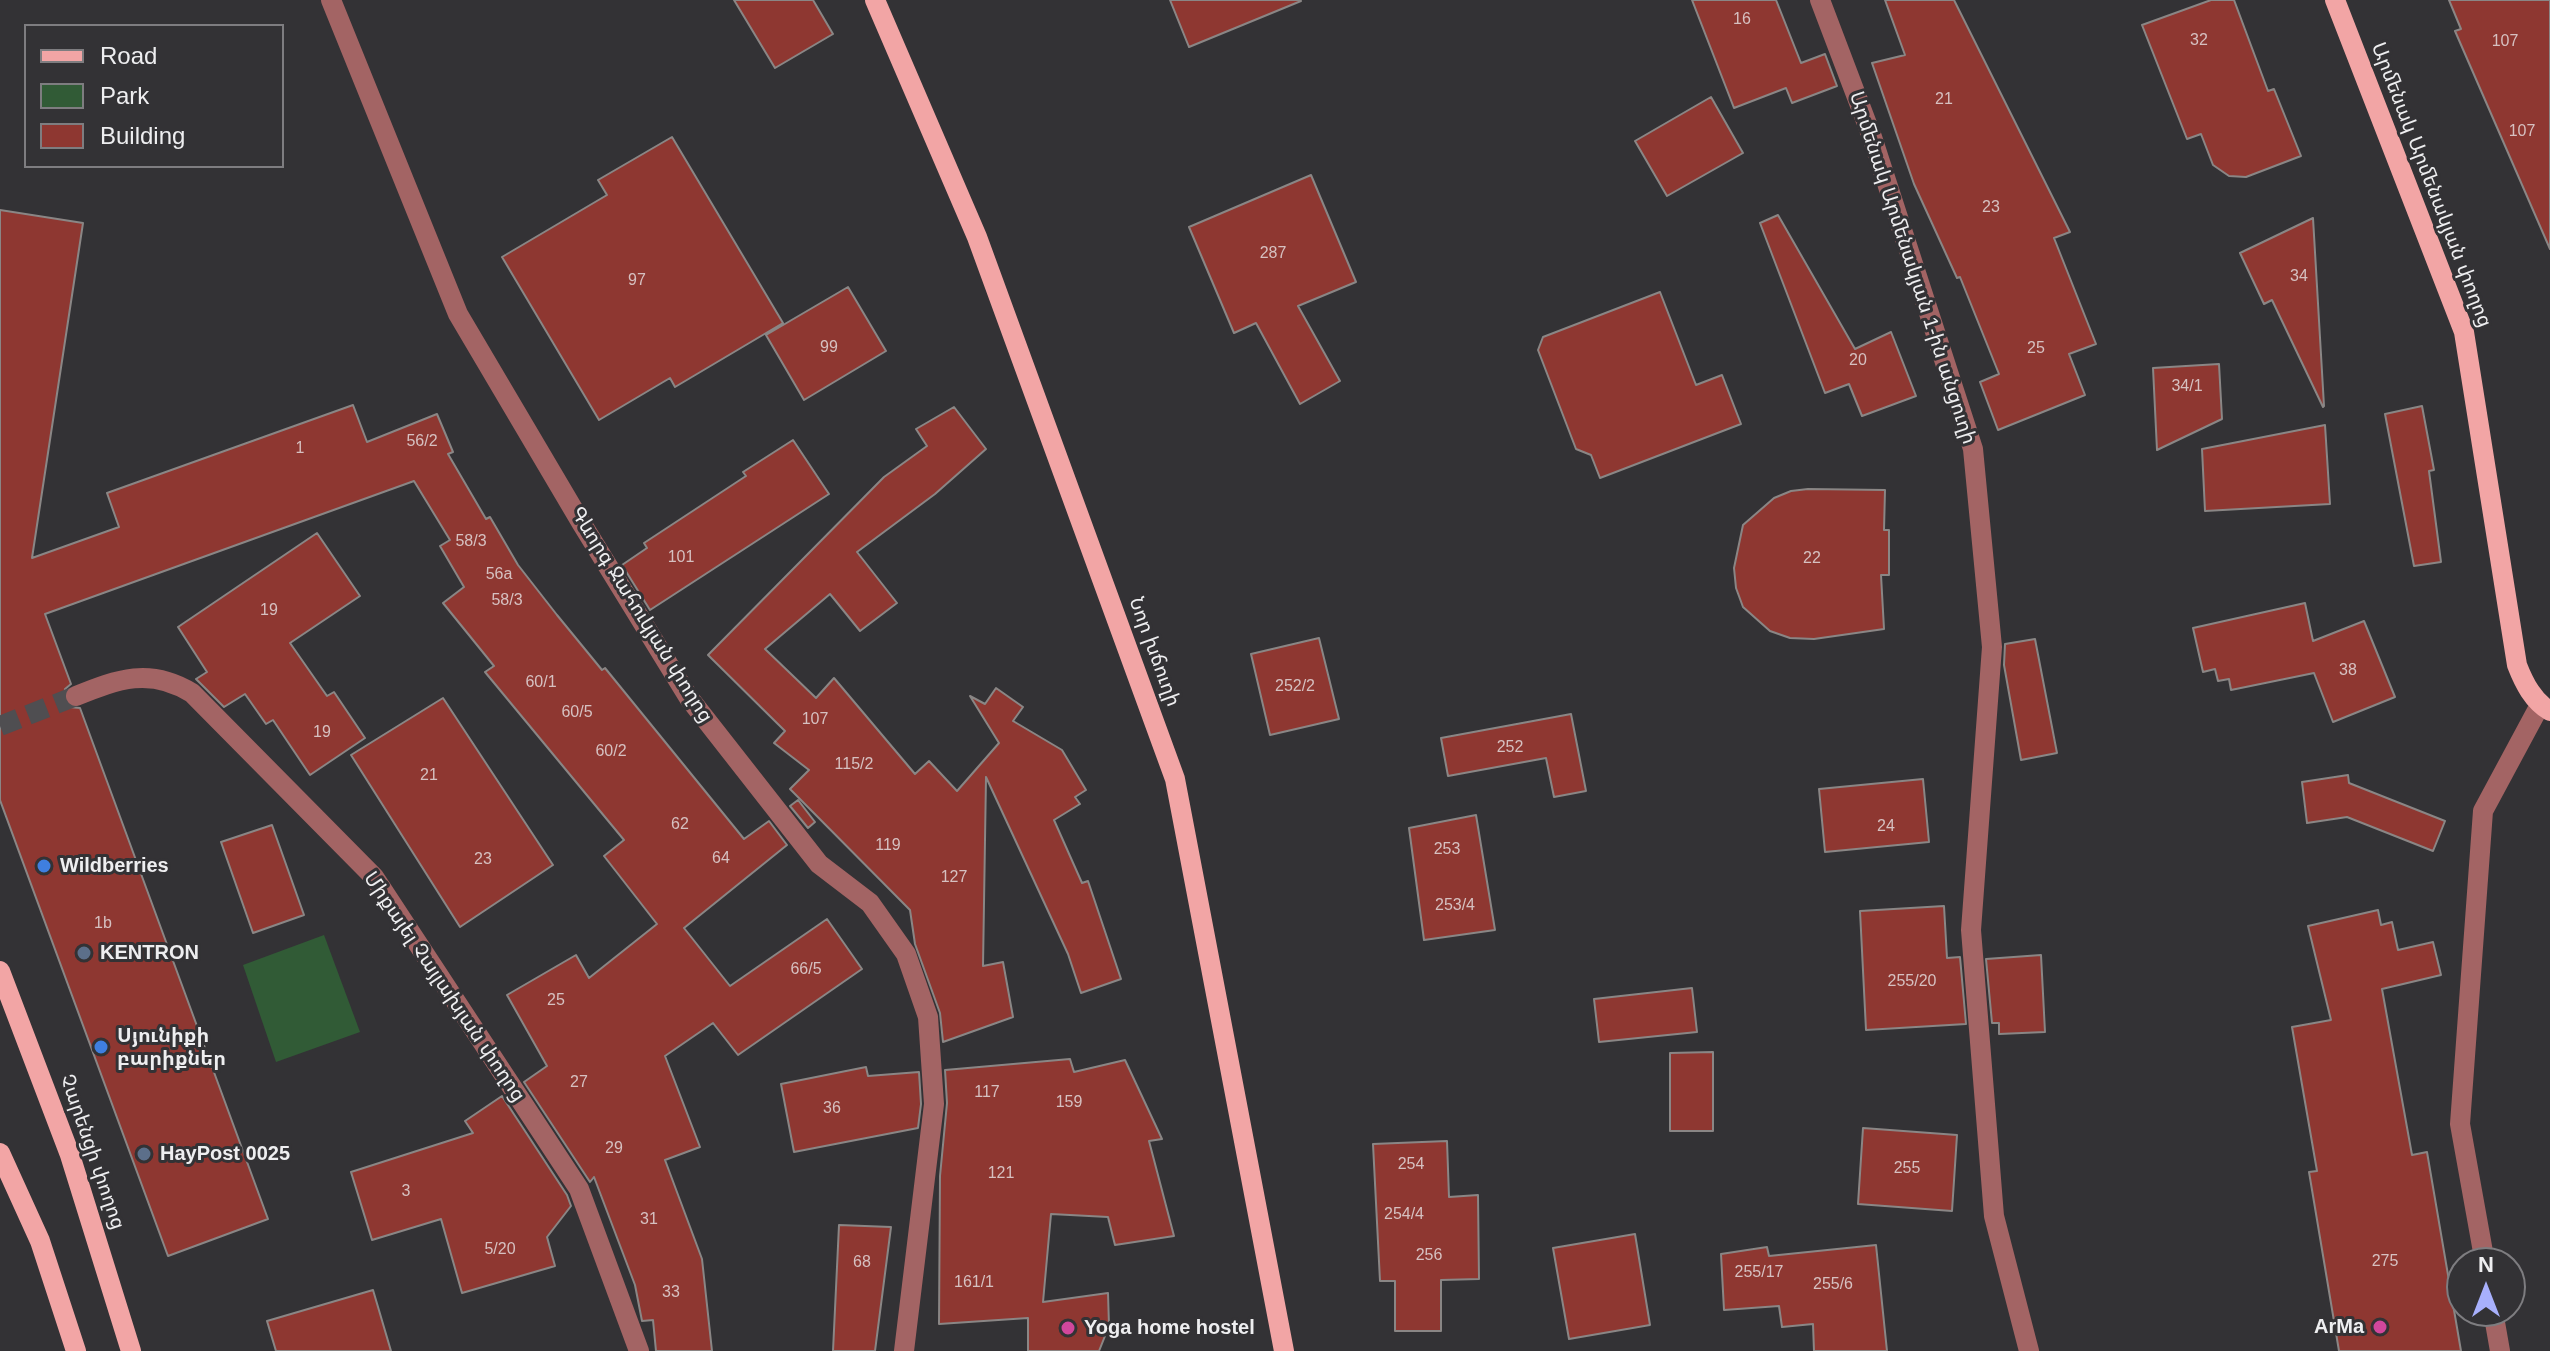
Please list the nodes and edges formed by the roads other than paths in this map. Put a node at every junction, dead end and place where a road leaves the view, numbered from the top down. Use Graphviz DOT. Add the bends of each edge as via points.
graph roads {
  1 [pos="331,0"];
  2 [pos="875,0"];
  3 [pos="1820,0"];
  4 [pos="2335,0"];
  5 [pos="76,696"];
  6 [pos="2545,708"];
  7 [pos="0,971"];
  8 [pos="0,1153"];
  9 [pos="8,1193"];
  10 [pos="2482,1247"];
  11 [pos="2496,1327"];
  12 [pos="76,1351"];
  13 [pos="131,1351"];
  14 [pos="639,1351"];
  15 [pos="904,1351"];
  16 [pos="1284,1351"];
  17 [pos="2029,1351"];
  18 [pos="2500,1351"];
  1 -- 15 [label="street, Գևորգ Ջահուկյան փողոց" via="458,314 582,524 689,698 819,864 870,903 906,954 928,1017 934,1104"];
  2 -- 16 [label="main road, Նոր խճուղի" via="977,237 1175,779"];
  3 -- 17 [label="street, Արմենակ Արմենակյան 1-ին անցուղի" via="1872,137 1973,449 1992,647 1971,930 1994,1216"];
  4 -- 6 [label="main road, Արմենակ Արմենակյան փողոց" via="2464,332 2517,665"];
  5 -- 14 [label="street, Միքայել Չայլախյան փողոց" via="126,678 153,678 183,687 374,877 579,1189"];
  6 -- 10 [label="street" via="2483,811 2460,1124"];
  7 -- 13 [label="main road, Չարենցի փողոց" via="70,1155"];
  8 -- 9 [label="main road"];
  9 -- 12 [label="main road" via="40,1241"];
  11 -- 18 [label="street"];
}
